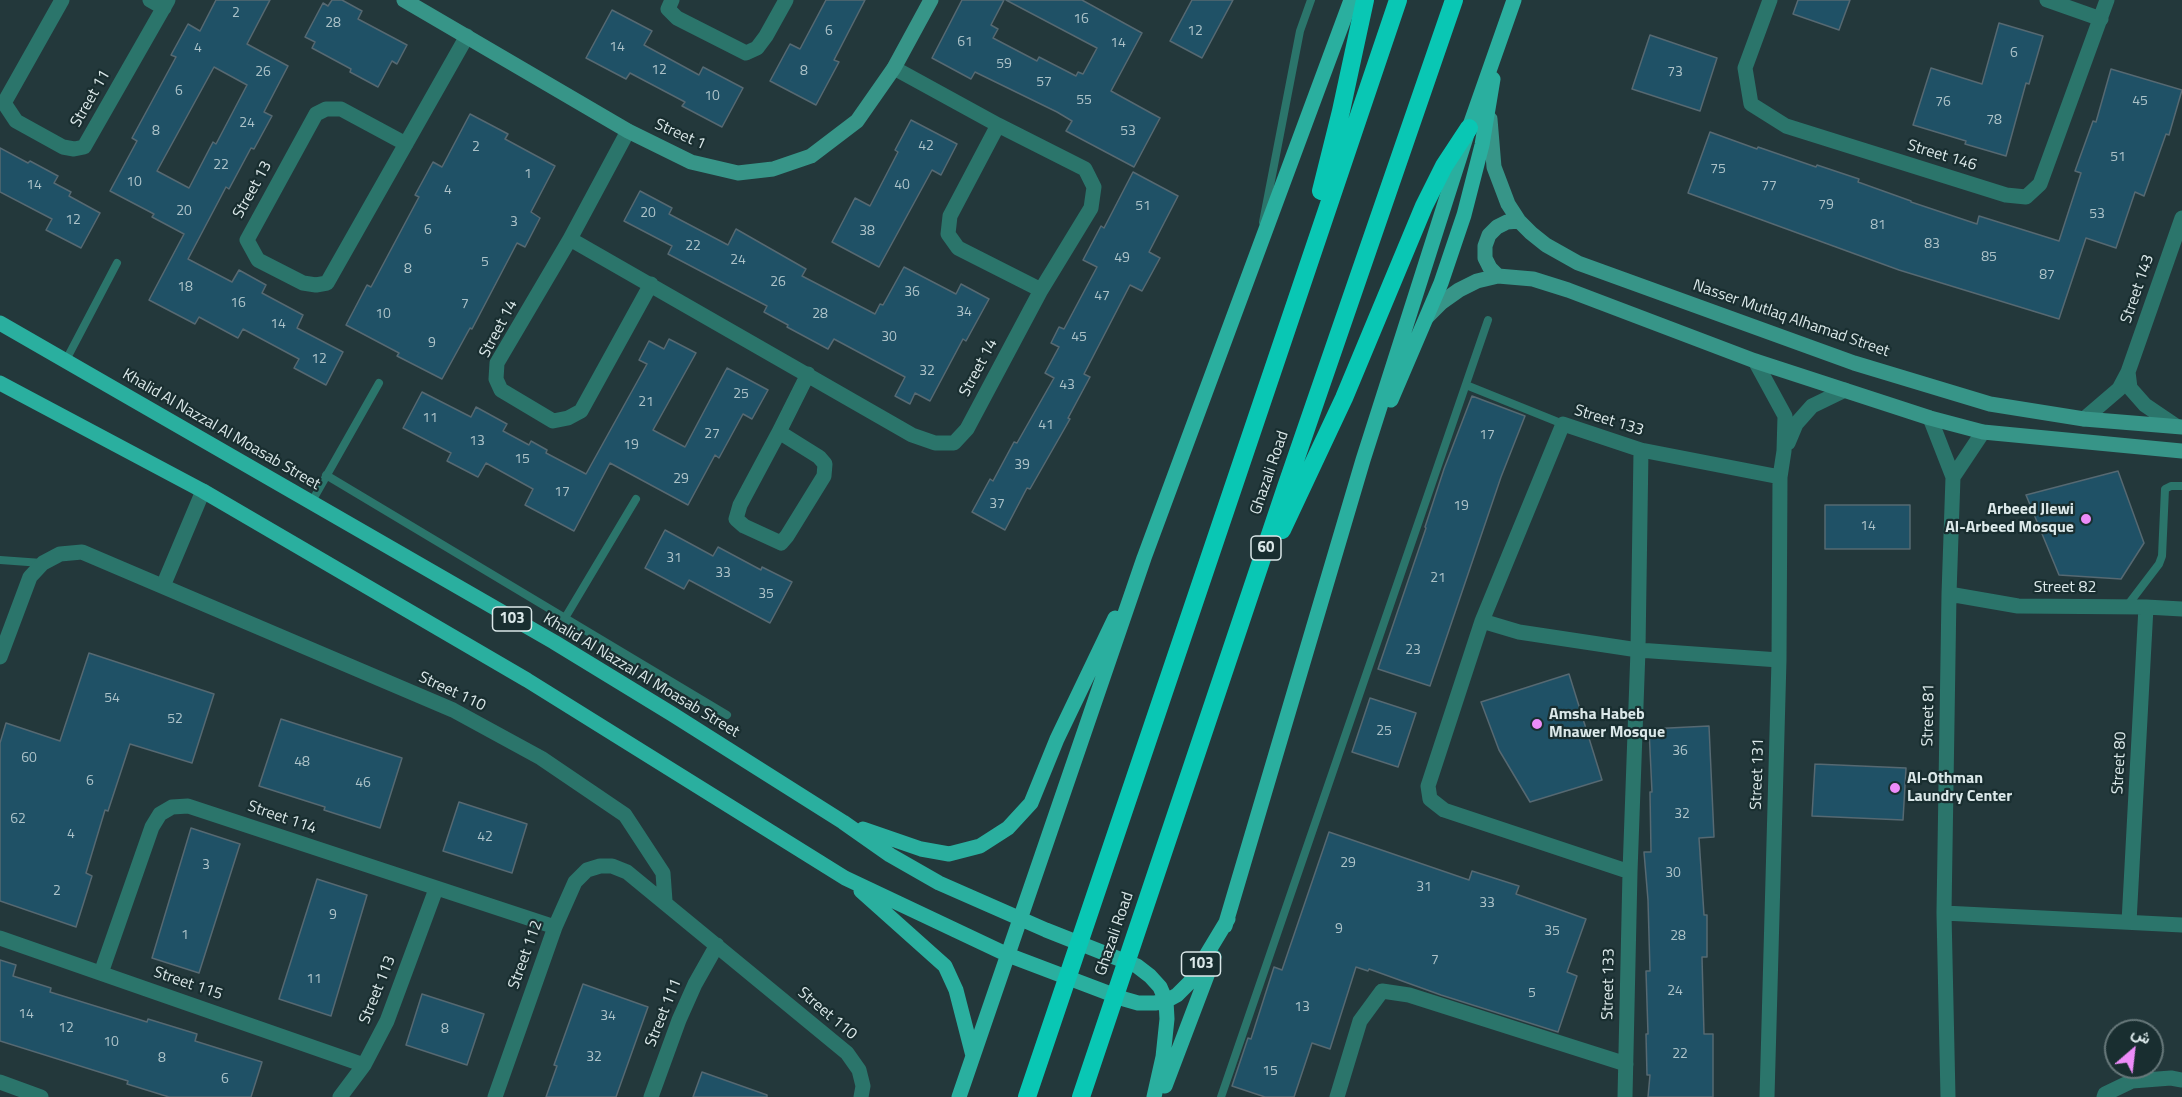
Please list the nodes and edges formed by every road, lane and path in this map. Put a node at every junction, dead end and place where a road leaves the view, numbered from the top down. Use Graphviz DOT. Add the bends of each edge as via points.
graph roads {
  1 [pos="62,0"];
  2 [pos="404,0"];
  3 [pos="672,0"];
  4 [pos="786,0"];
  5 [pos="931,0"];
  6 [pos="1311,0"];
  7 [pos="1351,0"];
  8 [pos="1365,0"];
  9 [pos="1398,0"];
  10 [pos="1454,0"];
  11 [pos="1514,0"];
  12 [pos="1770,0"];
  13 [pos="2047,0"];
  14 [pos="2107,0"];
  15 [pos="161,3"];
  16 [pos="2101,19"];
  17 [pos="467,36"];
  18 [pos="1497,46"];
  19 [pos="894,68"];
  20 [pos="1489,110"];
  21 [pos="999,125"];
  22 [pos="1469,128"];
  23 [pos="628,131"];
  24 [pos="406,144"];
  25 [pos="1519,221"];
  26 [pos="2181,223"];
  27 [pos="570,239"];
  28 [pos="1257,251"];
  29 [pos="117,263"];
  30 [pos="1498,276"];
  31 [pos="651,284"];
  32 [pos="1041,290"];
  33 [pos="1290,316"];
  34 [pos="1427,316"];
  35 [pos="1488,320"];
  36 [pos="0,323"];
  37 [pos="1755,361"];
  38 [pos="65,362"];
  39 [pos="2128,372"];
  40 [pos="808,374"];
  41 [pos="0,383"];
  42 [pos="379,383"];
  43 [pos="1466,385"];
  44 [pos="1845,390"];
  45 [pos="1930,418"];
  46 [pos="2084,419"];
  47 [pos="1563,424"];
  48 [pos="2179,427"];
  49 [pos="779,432"];
  50 [pos="1983,432"];
  51 [pos="1641,450"];
  52 [pos="1784,451"];
  53 [pos="2182,451"];
  54 [pos="1363,460"];
  55 [pos="326,476"];
  56 [pos="1780,477"];
  57 [pos="1953,477"];
  58 [pos="2182,486"];
  59 [pos="203,491"];
  60 [pos="636,499"];
  61 [pos="311,503"];
  62 [pos="1144,558"];
  63 [pos="0,560"];
  64 [pos="42,563"];
  65 [pos="163,586"];
  66 [pos="1949,594"];
  67 [pos="1247,602"];
  68 [pos="2127,606"];
  69 [pos="2146,607"];
  70 [pos="2182,609"];
  71 [pos="565,618"];
  72 [pos="1482,621"];
  73 [pos="1638,650"];
  74 [pos="0,657"];
  75 [pos="1779,660"];
  76 [pos="727,715"];
  77 [pos="843,822"];
  78 [pos="627,872"];
  79 [pos="1630,872"];
  80 [pos="845,878"];
  81 [pos="436,889"];
  82 [pos="665,901"];
  83 [pos="1944,913"];
  84 [pos="1021,919"];
  85 [pos="1228,919"];
  86 [pos="2129,922"];
  87 [pos="2182,925"];
  88 [pos="555,927"];
  89 [pos="0,938"];
  90 [pos="717,945"];
  91 [pos="1008,955"];
  92 [pos="101,974"];
  93 [pos="1166,1001"];
  94 [pos="973,1056"];
  95 [pos="1626,1064"];
  96 [pos="364,1065"];
  97 [pos="2182,1080"];
  98 [pos="0,1082"];
  99 [pos="41,1097"];
  100 [pos="340,1097"];
  101 [pos="495,1097"];
  102 [pos="651,1097"];
  103 [pos="861,1097"];
  104 [pos="959,1097"];
  105 [pos="1027,1097"];
  106 [pos="1081,1097"];
  107 [pos="1154,1097"];
  108 [pos="1161,1097"];
  109 [pos="1221,1097"];
  110 [pos="1337,1097"];
  111 [pos="1625,1097"];
  112 [pos="1767,1097"];
  113 [pos="1948,1097"];
  114 [pos="2104,1097"];
  1 -- 15 [label="street, Street 11" via="4,103 16,121 74,149 84,147"];
  2 -- 17 [label="street, Street 1"];
  3 -- 4 [label="street" via="668,9 677,18 746,52 757,48"];
  5 -- 19 [label="street, Street 1"];
  6 -- 28 [label="lane" via="1286,96"];
  7 -- 28 [label="main road"];
  8 -- 33 [label="highway"];
  9 -- 33 [label="highway, Ghazali Road"];
  10 -- 67 [label="highway, Ghazali Road / 60"];
  11 -- 18 [label="main road"];
  12 -- 16 [label="street, Street 146" via="1745,68 1751,104 1786,126 2006,195 2026,197 2040,184"];
  13 -- 16 [label="street"];
  14 -- 16 [label="street, Street 146"];
  17 -- 23 [label="street, Street 1"];
  17 -- 24 [label="street, Street 13"];
  18 -- 20 [label="main road"];
  18 -- 22 [label="main road"];
  19 -- 21 [label="street, Street 14"];
  19 -- 23 [label="street, Street 1" via="857,122 811,156 772,169 738,172 691,162"];
  20 -- 25 [label="street, Nasser Mutlaq Alhamad Street" via="1494,167"];
  20 -- 34 [label="main road" via="1454,249"];
  21 -- 32 [label="street" via="950,216 948,234 958,248"];
  21 -- 32 [label="street, Street 14" via="1085,169 1094,187 1091,208"];
  22 -- 54 [label="main road"];
  22 -- 67 [label="highway" via="1424,206 1344,398"];
  23 -- 27 [label="street, Street 14"];
  24 -- 24 [label="street, Street 13" via="327,284 303,284 258,260 247,240 316,114 341,109"];
  25 -- 30 [label="street" via="1507,222 1489,235 1485,258"];
  25 -- 46 [label="street, Nasser Mutlaq Alhamad Street" via="1546,245 1578,263 1854,363 1990,404"];
  26 -- 39 [label="street, Street 143"];
  27 -- 31 [label="street, Street 14"];
  27 -- 31 [label="street, Street 14" via="498,363 496,379 501,390 553,421 581,411"];
  28 -- 62 [label="main road"];
  29 -- 38 [label="lane"];
  30 -- 34 [label="street" via="1459,290"];
  30 -- 37 [label="street" via="1551,284"];
  31 -- 40 [label="street, Street 14"];
  32 -- 40 [label="street, Street 14" via="967,429 954,443 935,443 912,435"];
  33 -- 105 [label="highway, Ghazali Road"];
  34 -- 54 [label="main road"];
  35 -- 43 [label="lane"];
  36 -- 38 [label="main road, Khalid Al Nazzal Al Moasab Street / 103"];
  37 -- 44 [label="street"];
  37 -- 52 [label="street, Street 131" via="1785,416"];
  38 -- 61 [label="main road, Khalid Al Nazzal Al Moasab Street / 103"];
  39 -- 46 [label="street, Street 143" via="2119,389"];
  39 -- 48 [label="street" via="2130,388 2137,397"];
  40 -- 49 [label="street"];
  41 -- 59 [label="main road, 103"];
  42 -- 55 [label="lane"];
  43 -- 47 [label="lane"];
  43 -- 109 [label="lane"];
  44 -- 45 [label="street"];
  44 -- 52 [label="street, Street 131" via="1812,406 1796,424"];
  45 -- 50 [label="street"];
  45 -- 57 [label="street, Street 81"];
  46 -- 48 [label="street, Nasser Mutlaq Alhamad Street"];
  47 -- 51 [label="street, Street 133"];
  47 -- 72 [label="street, Street 133"];
  49 -- 49 [label="street" via="736,519 780,543 824,476 825,464"];
  50 -- 53 [label="street"];
  50 -- 57 [label="street"];
  51 -- 56 [label="street, Street 133"];
  51 -- 73 [label="street, Street 133"];
  52 -- 56 [label="street, Street 131"];
  54 -- 85 [label="main road"];
  55 -- 61 [label="lane"];
  55 -- 71 [label="lane"];
  56 -- 75 [label="street, Street 131"];
  57 -- 66 [label="street, Street 81"];
  58 -- 68 [label="lane" via="2165,489 2162,556"];
  59 -- 65 [label="street"];
  59 -- 80 [label="main road, 103" via="527,680"];
  60 -- 71 [label="lane"];
  61 -- 77 [label="main road, Khalid Al Nazzal Al Moasab Street / 103" via="554,642"];
  62 -- 77 [label="main road" via="1057,739 1031,803 1008,828 980,846 949,854 921,849"];
  62 -- 84 [label="main road"];
  63 -- 64 [label="lane"];
  64 -- 65 [label="street, Street 110" via="60,554 82,552"];
  64 -- 74 [label="street" via="30,577"];
  65 -- 82 [label="street, Street 110" via="453,710 541,758 625,815 663,873"];
  66 -- 68 [label="street, Street 82" via="2018,606"];
  66 -- 83 [label="street, Street 81"];
  67 -- 106 [label="highway, Ghazali Road / 60"];
  68 -- 69 [label="street, Street 82"];
  69 -- 70 [label="street, Street 82"];
  69 -- 86 [label="street, Street 80"];
  71 -- 76 [label="lane"];
  72 -- 73 [label="street" via="1519,632"];
  72 -- 79 [label="street, Street 133" via="1428,786 1430,799 1444,810"];
  73 -- 75 [label="street"];
  73 -- 79 [label="street, Street 133"];
  75 -- 112 [label="street, Street 131"];
  77 -- 84 [label="main road, Khalid Al Nazzal Al Moasab Street / 103" via="939,883"];
  78 -- 82 [label="street, Street 110"];
  78 -- 88 [label="street, Street 112" via="612,866 587,870 575,882"];
  79 -- 95 [label="street, Street 133"];
  80 -- 91 [label="main road, 103"];
  80 -- 94 [label="main road" via="945,966 956,990"];
  81 -- 88 [label="street, Street 114"];
  81 -- 92 [label="street, Street 114" via="188,806 172,807 160,814 152,827"];
  81 -- 96 [label="street, Street 113" via="387,1021"];
  82 -- 90 [label="street, Street 110"];
  83 -- 86 [label="street"];
  83 -- 113 [label="street, Street 81"];
  84 -- 91 [label="main road"];
  84 -- 93 [label="main road, Khalid Al Nazzal Al Moasab Street / 103" via="1137,966 1160,987"];
  85 -- 93 [label="main road, 103" via="1190,982"];
  85 -- 108 [label="main road"];
  86 -- 87 [label="street"];
  88 -- 101 [label="street, Street 112"];
  89 -- 92 [label="street, Street 115"];
  90 -- 102 [label="street, Street 111" via="683,1011"];
  90 -- 103 [label="street, Street 110" via="847,1053 859,1070"];
  91 -- 93 [label="main road, 103" via="1124,999 1138,1003"];
  91 -- 94 [label="main road"];
  92 -- 96 [label="street, Street 115"];
  93 -- 107 [label="main road" via="1163,1057"];
  94 -- 104 [label="main road"];
  95 -- 110 [label="street" via="1409,995 1382,991 1360,1021"];
  95 -- 111 [label="street, Street 133"];
  96 -- 100 [label="street, Street 113"];
  97 -- 114 [label="street" via="2132,1081"];
  98 -- 99 [label="street"];
}
